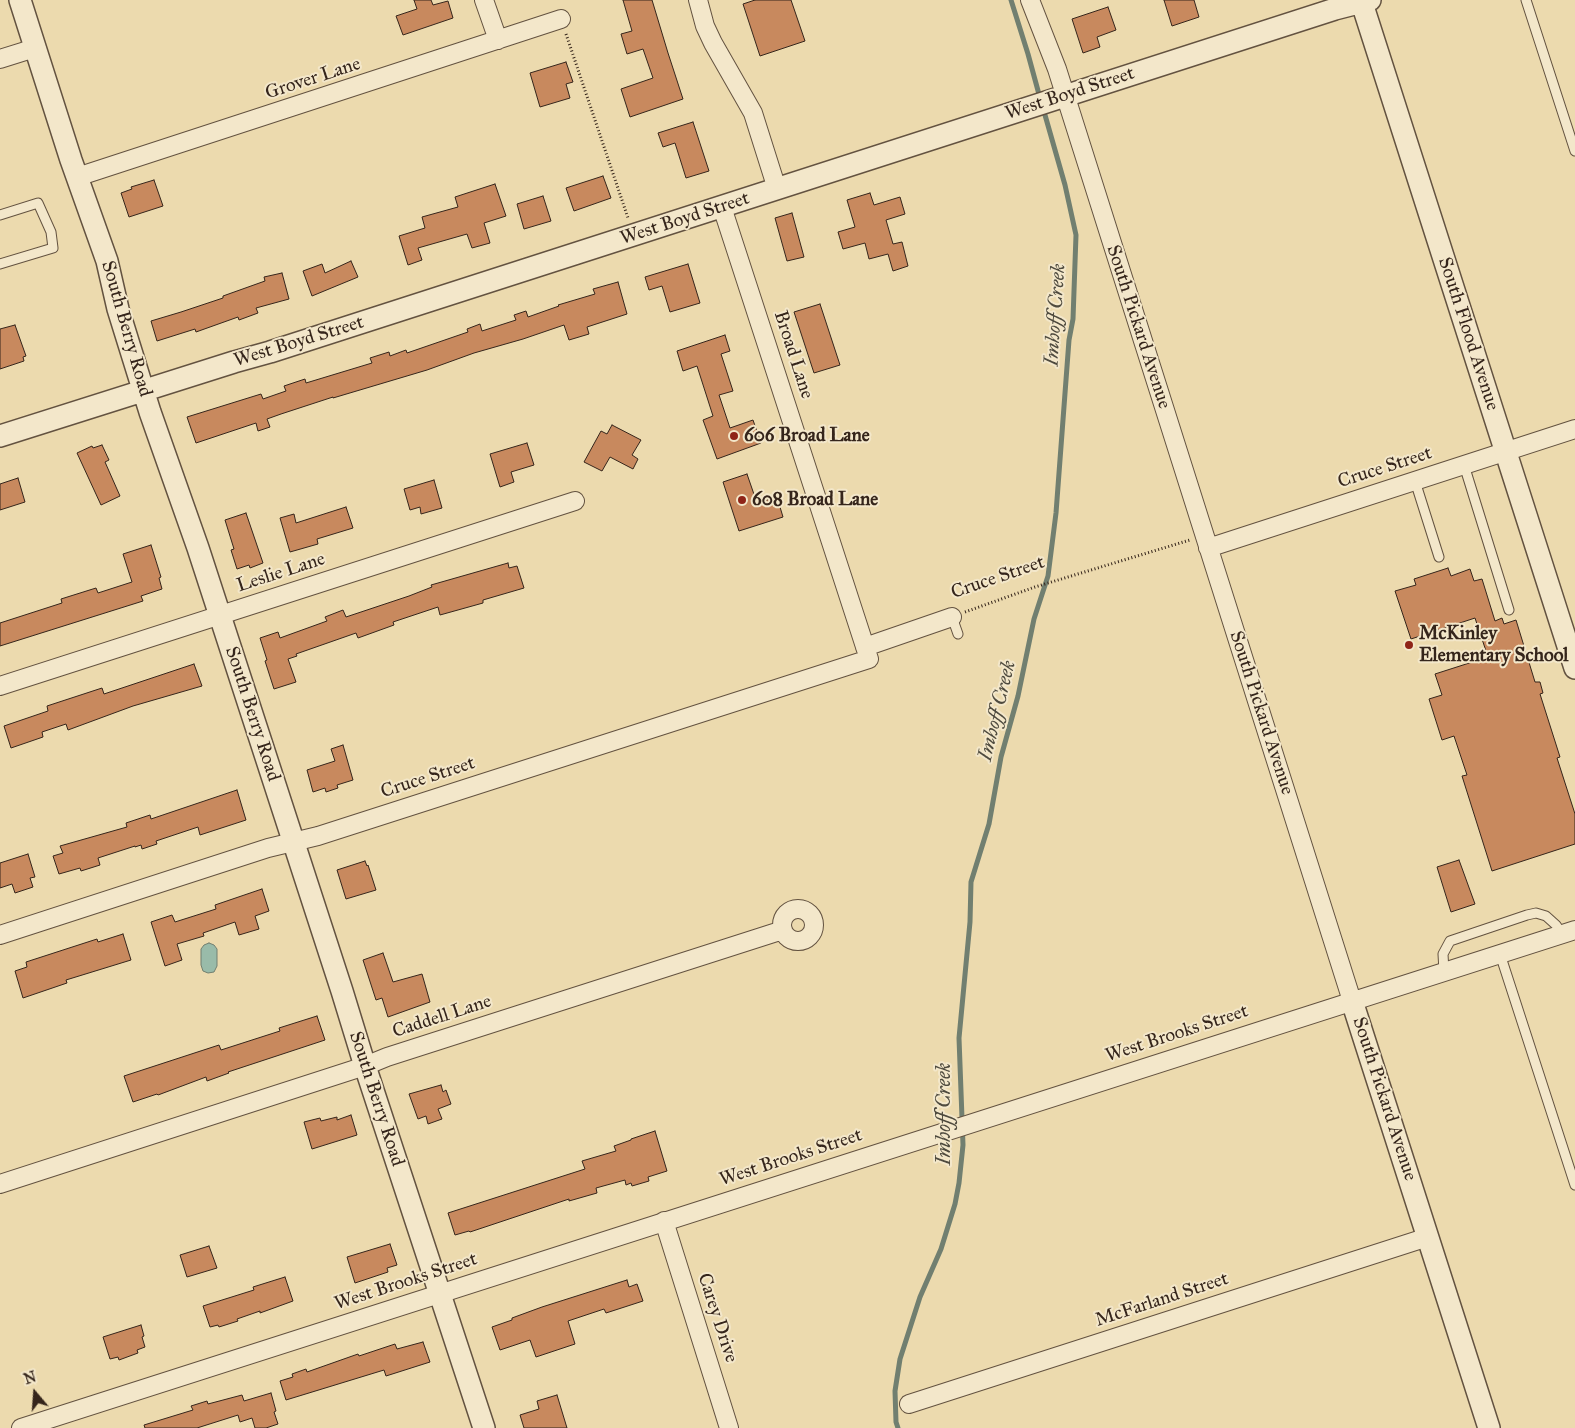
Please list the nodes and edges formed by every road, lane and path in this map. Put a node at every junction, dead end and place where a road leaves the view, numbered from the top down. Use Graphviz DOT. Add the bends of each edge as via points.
graph roads {
  1 [pos="20,0"];
  2 [pos="484,0"];
  3 [pos="698,0"];
  4 [pos="1030,0"];
  5 [pos="1526,0"];
  6 [pos="1364,1"];
  7 [pos="561,19"];
  8 [pos="498,40"];
  9 [pos="35,48"];
  10 [pos="0,59"];
  11 [pos="1061,97"];
  12 [pos="1575,151"];
  13 [pos="78,177"];
  14 [pos="777,189"];
  15 [pos="722,207"];
  16 [pos="0,215"];
  17 [pos="629,218"];
  18 [pos="0,264"];
  19 [pos="144,391"];
  20 [pos="1575,429"];
  21 [pos="0,436"];
  22 [pos="1506,452"];
  23 [pos="1464,465"];
  24 [pos="1415,481"];
  25 [pos="574,501"];
  26 [pos="1206,541"];
  27 [pos="1439,557"];
  28 [pos="1509,610"];
  29 [pos="220,615"];
  30 [pos="952,617"];
  31 [pos="958,634"];
  32 [pos="867,653"];
  33 [pos="1575,668"];
  34 [pos="0,686"];
  35 [pos="293,842"];
  36 [pos="783,930"];
  37 [pos="1568,932"];
  38 [pos="0,935"];
  39 [pos="1500,954"];
  40 [pos="1444,972"];
  41 [pos="1352,1001"];
  42 [pos="365,1066"];
  43 [pos="0,1184"];
  44 [pos="1575,1185"];
  45 [pos="664,1221"];
  46 [pos="1428,1237"];
  47 [pos="440,1293"];
  48 [pos="909,1404"];
  49 [pos="21,1428"];
  50 [pos="484,1428"];
  51 [pos="730,1428"];
  52 [pos="1489,1428"];
  1 -- 9 [label="street, South Berry Road"];
  2 -- 8 [label="street"];
  3 -- 14 [label="street" via="713,43 753,113"];
  4 -- 11 [label="street, South Pickard Avenue" via="1057,69"];
  5 -- 12 [label="lane"];
  6 -- 11 [label="street, West Boyd Street"];
  6 -- 22 [label="street, South Flood Avenue"];
  7 -- 8 [label="street, Grover Lane"];
  7 -- 17 [label="path"];
  8 -- 13 [label="street, Grover Lane"];
  9 -- 10 [label="street"];
  9 -- 13 [label="street, South Berry Road"];
  11 -- 14 [label="street, West Boyd Street"];
  11 -- 26 [label="street, South Pickard Avenue"];
  13 -- 19 [label="street, South Berry Road"];
  14 -- 15 [label="street, West Boyd Street"];
  15 -- 19 [label="street, West Boyd Street"];
  15 -- 32 [label="street, Broad Lane"];
  16 -- 18 [label="lane" via="38,204 51,232 53,248"];
  19 -- 21 [label="street, West Boyd Street"];
  19 -- 29 [label="street, South Berry Road"];
  20 -- 22 [label="street, Cruce Street"];
  22 -- 23 [label="street, Cruce Street"];
  22 -- 33 [label="street, South Flood Avenue"];
  23 -- 24 [label="street, Cruce Street"];
  23 -- 28 [label="lane"];
  24 -- 26 [label="street, Cruce Street"];
  24 -- 27 [label="lane"];
  25 -- 29 [label="street, Leslie Lane"];
  26 -- 30 [label="path, Cruce Street" via="1064,578"];
  26 -- 41 [label="street, South Pickard Avenue"];
  29 -- 34 [label="street, Leslie Lane"];
  29 -- 35 [label="street, South Berry Road"];
  30 -- 31 [label="lane"];
  30 -- 32 [label="street, Cruce Street"];
  32 -- 35 [label="street, Cruce Street"];
  35 -- 38 [label="street, Cruce Street"];
  35 -- 42 [label="street, South Berry Road"];
  36 -- 42 [label="street, Caddell Lane"];
  37 -- 39 [label="street, West Brooks Street"];
  37 -- 40 [label="lane" via="1546,916 1527,915 1450,941 1443,954"];
  39 -- 40 [label="street, West Brooks Street"];
  39 -- 44 [label="lane"];
  40 -- 41 [label="street, West Brooks Street"];
  41 -- 45 [label="street, West Brooks Street"];
  41 -- 46 [label="street, South Pickard Avenue"];
  42 -- 43 [label="street, Caddell Lane"];
  42 -- 47 [label="street, South Berry Road"];
  45 -- 47 [label="street, West Brooks Street"];
  45 -- 51 [label="street, Carey Drive"];
  46 -- 48 [label="street, McFarland Street"];
  46 -- 52 [label="street, South Pickard Avenue"];
  47 -- 49 [label="street, West Brooks Street"];
  47 -- 50 [label="street, South Berry Road"];
}
